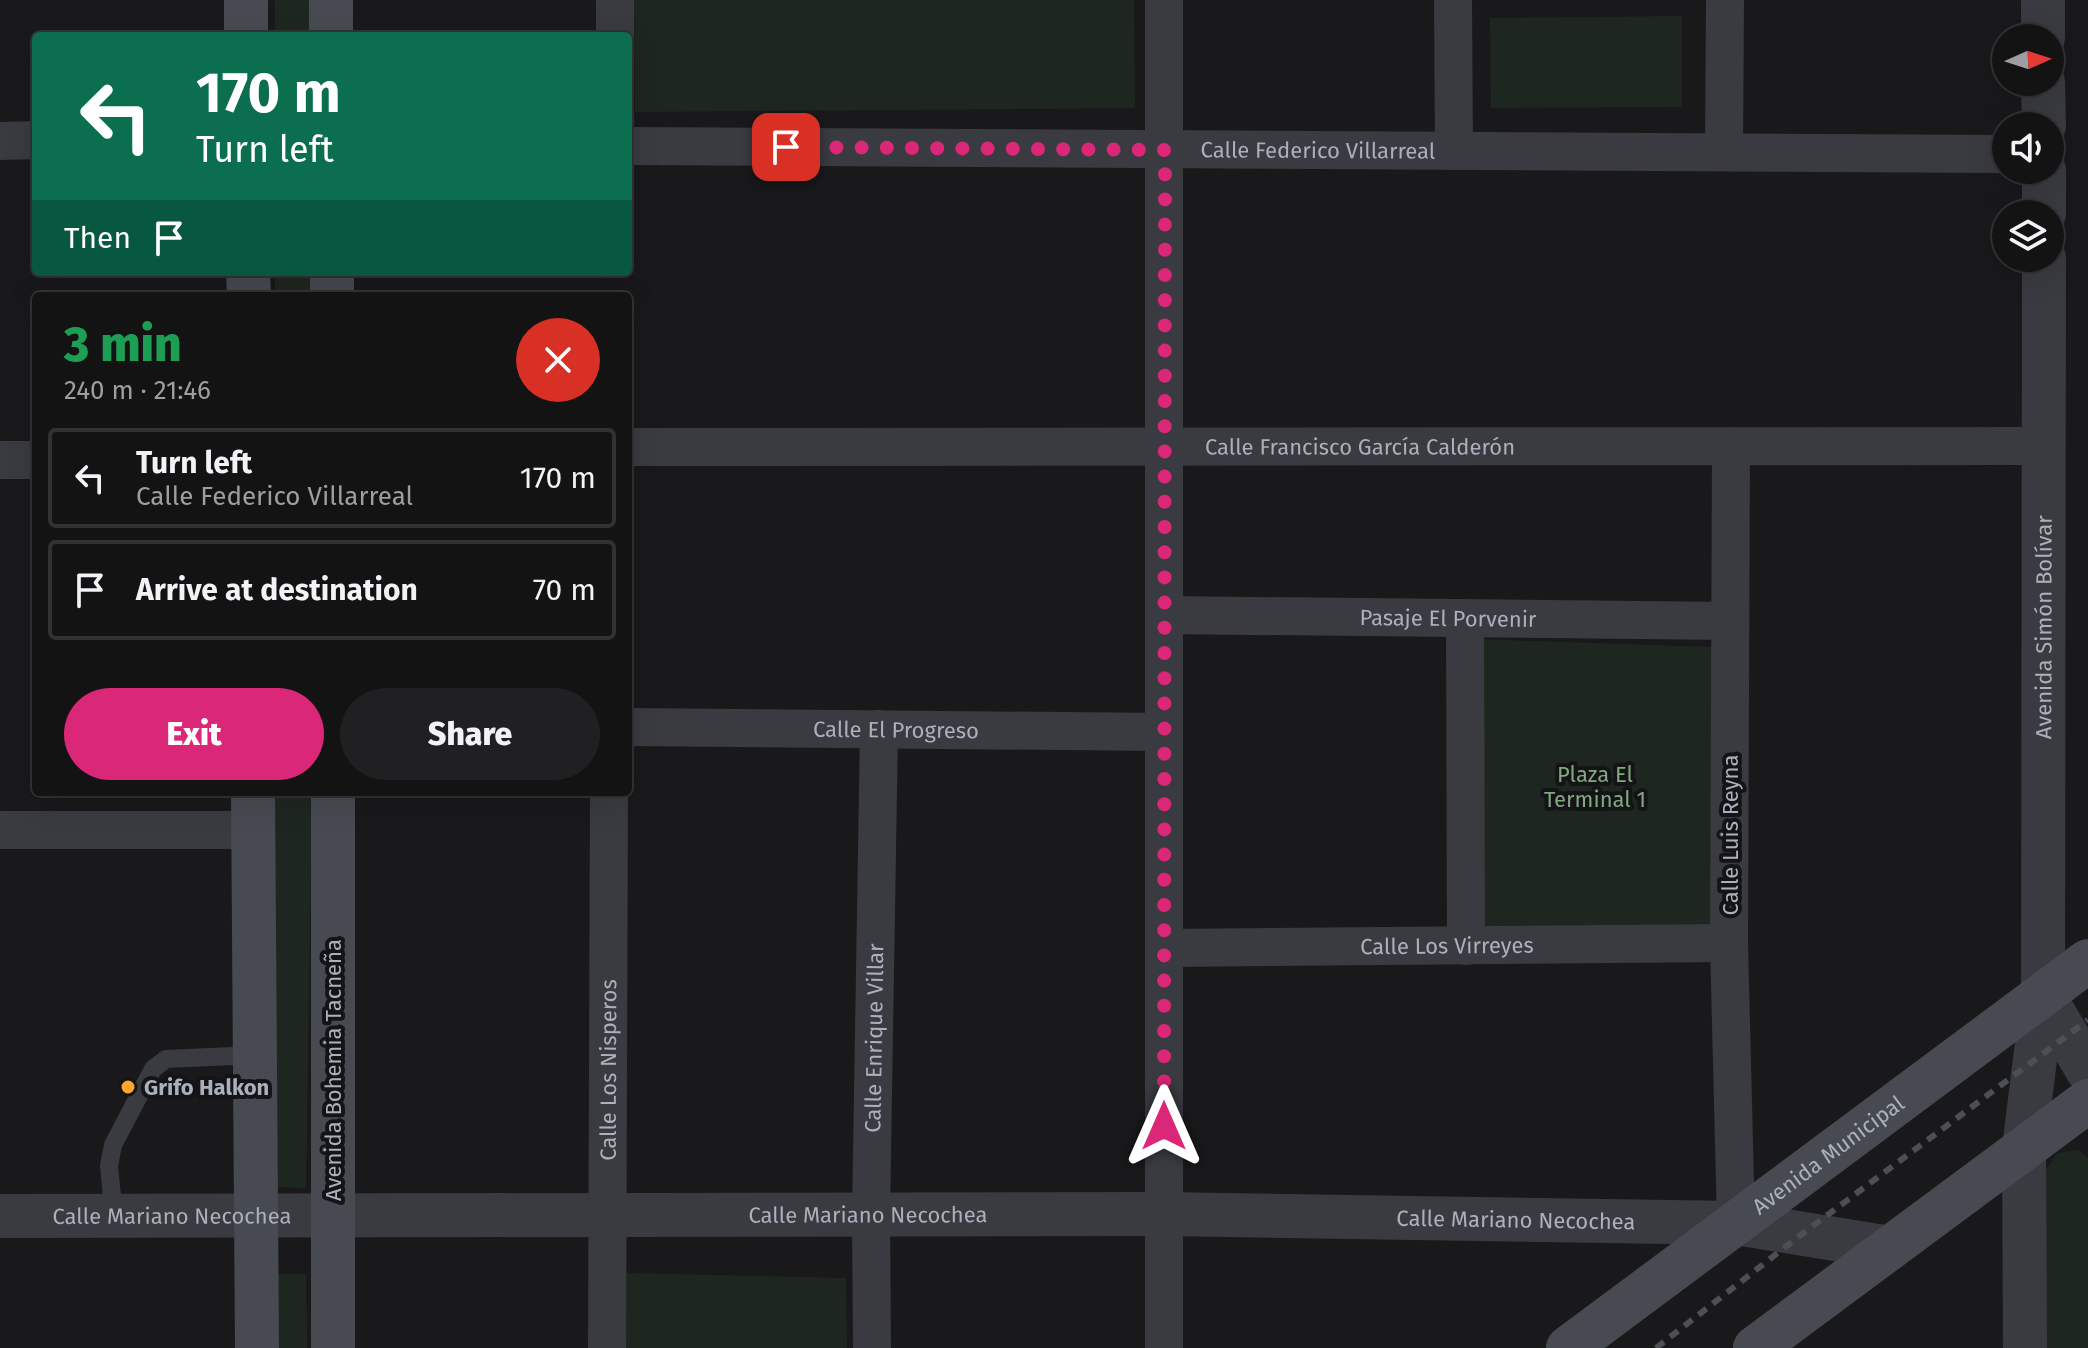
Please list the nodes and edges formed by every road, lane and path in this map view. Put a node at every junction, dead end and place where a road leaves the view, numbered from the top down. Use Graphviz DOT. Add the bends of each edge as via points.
graph roads {
  1 [pos="246,0"];
  2 [pos="331,0"];
  3 [pos="615,0"];
  4 [pos="1164,0"];
  5 [pos="1453,0"];
  6 [pos="1725,0"];
  7 [pos="2043,0"];
  8 [pos="2043,24"];
  9 [pos="246,32"];
  10 [pos="331,32"];
  11 [pos="615,32"];
  12 [pos="32,140"];
  13 [pos="0,141"];
  14 [pos="632,146"];
  15 [pos="1165,150"];
  16 [pos="1454,151"];
  17 [pos="1724,152"];
  18 [pos="1992,154"];
  19 [pos="2044,272"];
  20 [pos="1164,446"];
  21 [pos="1731,446"];
  22 [pos="2045,446"];
  23 [pos="632,447"];
  24 [pos="0,460"];
  25 [pos="32,460"];
  26 [pos="1164,615"];
  27 [pos="1465,618"];
  28 [pos="1730,621"];
  29 [pos="632,727"];
  30 [pos="879,729"];
  31 [pos="1164,732"];
  32 [pos="333,796"];
  33 [pos="609,796"];
  34 [pos="253,811"];
  35 [pos="0,830"];
  36 [pos="1729,943"];
  37 [pos="1466,946"];
  38 [pos="1165,948"];
  39 [pos="2088,961"];
  40 [pos="2043,995"];
  41 [pos="255,1055"];
  42 [pos="2088,1071"];
  43 [pos="2088,1101"];
  44 [pos="2024,1148"];
  45 [pos="1164,1214"];
  46 [pos="256,1215"];
  47 [pos="607,1215"];
  48 [pos="871,1215"];
  49 [pos="0,1216"];
  50 [pos="114,1216"];
  51 [pos="333,1216"];
  52 [pos="1736,1223"];
  53 [pos="1890,1248"];
  54 [pos="257,1348"];
  55 [pos="333,1348"];
  56 [pos="607,1348"];
  57 [pos="872,1348"];
  58 [pos="1164,1348"];
  59 [pos="1568,1348"];
  60 [pos="1755,1348"];
  61 [pos="2025,1348"];
  1 -- 9 [label="main road"];
  2 -- 10 [label="main road"];
  3 -- 11 [label="street"];
  4 -- 15 [label="street"];
  5 -- 16 [label="street"];
  6 -- 17 [label="street"];
  7 -- 8 [label="street"];
  12 -- 13 [label="street"];
  14 -- 15 [label="street, Calle Federico Villarreal"];
  15 -- 16 [label="street, Calle Federico Villarreal"];
  15 -- 20 [label="street"];
  16 -- 17 [label="street, Calle Federico Villarreal"];
  17 -- 18 [label="street, Calle Federico Villarreal"];
  19 -- 22 [label="street, Avenida Simón Bolívar"];
  20 -- 21 [label="street, Calle Francisco García Calderón"];
  20 -- 23 [label="street, Calle Francisco García Calderón"];
  20 -- 26 [label="street"];
  21 -- 22 [label="street, Calle Francisco García Calderón"];
  21 -- 28 [label="street, Calle Luis Reyna"];
  22 -- 40 [label="street, Avenida Simón Bolívar"];
  24 -- 25 [label="street"];
  26 -- 27 [label="street, Pasaje El Porvenir"];
  26 -- 31 [label="street"];
  27 -- 28 [label="street, Pasaje El Porvenir"];
  27 -- 37 [label="street"];
  28 -- 36 [label="street, Calle Luis Reyna"];
  29 -- 30 [label="street, Calle El Progreso"];
  30 -- 31 [label="street, Calle El Progreso"];
  30 -- 48 [label="street, Calle Enrique Villar"];
  31 -- 38 [label="street"];
  32 -- 51 [label="main road, Avenida Bohemia Tacneña"];
  33 -- 47 [label="street, Calle Los Nisperos"];
  34 -- 35 [label="street"];
  34 -- 41 [label="main road"];
  36 -- 37 [label="street, Calle Los Virreyes"];
  36 -- 52 [label="street, Calle Luis Reyna"];
  37 -- 38 [label="street, Calle Los Virreyes"];
  38 -- 45 [label="street"];
  39 -- 40 [label="main road, Avenida Municipal"];
  40 -- 42 [label="street"];
  40 -- 44 [label="street, Avenida Simón Bolívar"];
  40 -- 52 [label="main road, Avenida Municipal"];
  41 -- 46 [label="main road"];
  41 -- 50 [label="lane" via="166,1059 153,1069 113,1145 109,1166"];
  43 -- 44 [label="main road"];
  44 -- 53 [label="main road"];
  44 -- 61 [label="street, Avenida Simón Bolívar"];
  45 -- 48 [label="street, Calle Mariano Necochea"];
  45 -- 52 [label="street, Calle Mariano Necochea"];
  45 -- 58 [label="street"];
  46 -- 50 [label="street, Calle Mariano Necochea"];
  46 -- 51 [label="street, Calle Mariano Necochea"];
  46 -- 54 [label="main road"];
  47 -- 48 [label="street, Calle Mariano Necochea"];
  47 -- 51 [label="street, Calle Mariano Necochea"];
  47 -- 56 [label="street, Calle Los Nisperos"];
  48 -- 57 [label="street, Calle Enrique Villar"];
  49 -- 50 [label="street, Calle Mariano Necochea"];
  51 -- 55 [label="main road, Avenida Bohemia Tacneña"];
  52 -- 53 [label="street, Calle Mariano Necochea"];
  52 -- 59 [label="main road, Avenida Municipal"];
  53 -- 60 [label="main road"];
}
